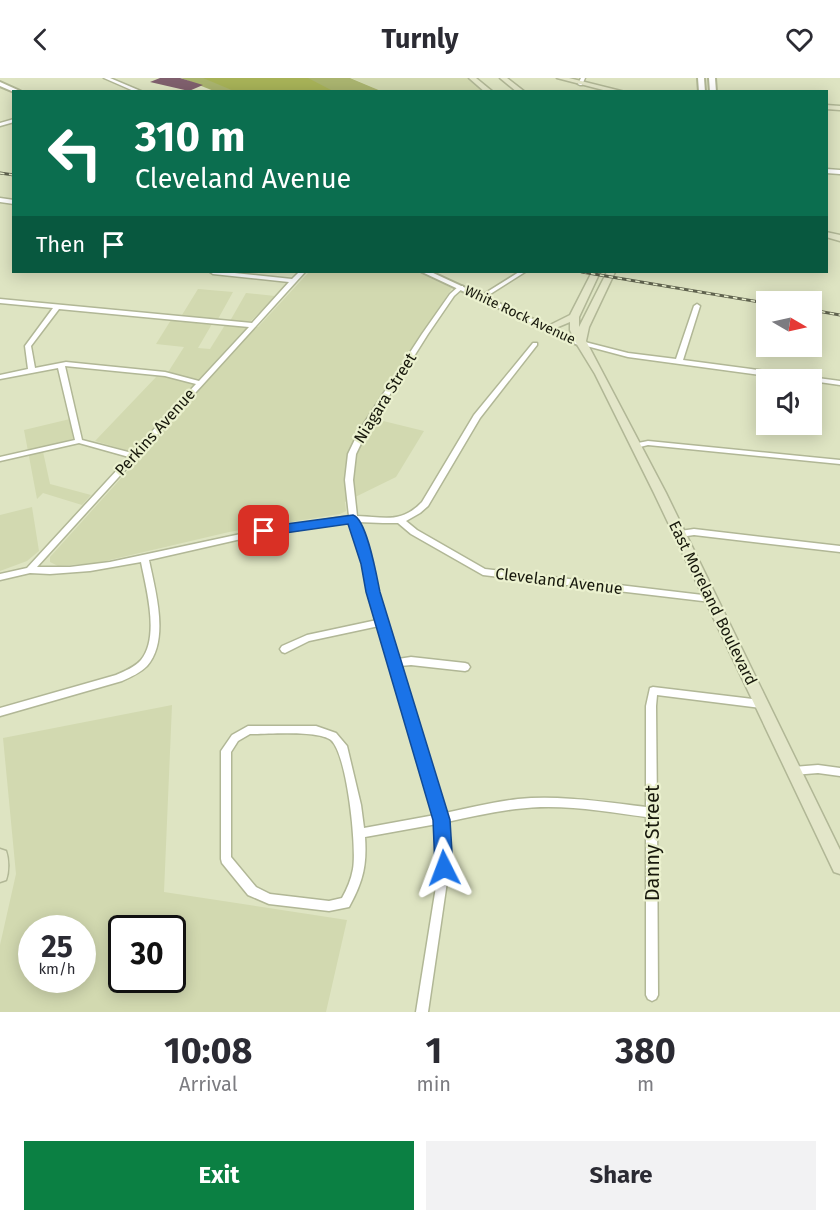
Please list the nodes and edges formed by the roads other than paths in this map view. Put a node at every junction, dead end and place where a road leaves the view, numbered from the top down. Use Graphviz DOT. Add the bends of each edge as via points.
graph roads {
  1 [pos="106,78"];
  2 [pos="472,78"];
  3 [pos="503,78"];
  4 [pos="560,78"];
  5 [pos="582,81"];
  6 [pos="701,85"];
  7 [pos="712,85"];
  8 [pos="136,90"];
  9 [pos="487,90"];
  10 [pos="519,90"];
  11 [pos="615,90"];
  12 [pos="250,273"];
  13 [pos="301,273"];
  14 [pos="428,273"];
  15 [pos="520,273"];
  16 [pos="596,273"];
  17 [pos="610,273"];
  18 [pos="293,282"];
  19 [pos="461,287"];
  20 [pos="586,293"];
  21 [pos="599,296"];
  22 [pos="482,297"];
  23 [pos="0,301"];
  24 [pos="58,306"];
  25 [pos="697,306"];
  26 [pos="574,317"];
  27 [pos="252,325"];
  28 [pos="551,327"];
  29 [pos="581,343"];
  30 [pos="536,344"];
  31 [pos="679,362"];
  32 [pos="61,365"];
  33 [pos="32,370"];
  34 [pos="0,377"];
  35 [pos="200,383"];
  36 [pos="840,383"];
  37 [pos="79,441"];
  38 [pos="636,446"];
  39 [pos="133,456"];
  40 [pos="0,459"];
  41 [pos="840,462"];
  42 [pos="353,519"];
  43 [pos="401,521"];
  44 [pos="680,534"];
  45 [pos="840,549"];
  46 [pos="145,559"];
  47 [pos="30,570"];
  48 [pos="0,577"];
  49 [pos="711,599"];
  50 [pos="382,622"];
  51 [pos="285,649"];
  52 [pos="395,663"];
  53 [pos="465,667"];
  54 [pos="761,704"];
  55 [pos="0,712"];
  56 [pos="793,771"];
  57 [pos="840,772"];
  58 [pos="652,813"];
  59 [pos="442,820"];
  60 [pos="361,833"];
  61 [pos="0,856"];
  62 [pos="840,867"];
  63 [pos="0,875"];
  64 [pos="652,995"];
  65 [pos="422,1012"];
  1 -- 8 [label="street"];
  2 -- 9 [label="main road"];
  3 -- 10 [label="main road"];
  4 -- 5 [label="main road"];
  5 -- 11 [label="main road"];
  6 -- 7 [label="street"];
  12 -- 18 [label="street"];
  13 -- 18 [label="street, Perkins Avenue"];
  14 -- 19 [label="street, White Rock Avenue"];
  15 -- 22 [label="street"];
  16 -- 20 [label="main road"];
  17 -- 21 [label="main road"];
  18 -- 27 [label="street, Perkins Avenue"];
  19 -- 22 [label="street, White Rock Avenue"];
  19 -- 42 [label="street, Niagara Street" via="425,334 356,444 348,480"];
  20 -- 21 [label="main road"];
  20 -- 26 [label="main road"];
  21 -- 29 [label="main road"];
  22 -- 28 [label="street, White Rock Avenue"];
  23 -- 24 [label="street"];
  24 -- 27 [label="street"];
  24 -- 33 [label="street" via="28,345"];
  25 -- 31 [label="street"];
  26 -- 28 [label="main road"];
  26 -- 29 [label="main road, East Moreland Boulevard"];
  27 -- 35 [label="street, Perkins Avenue"];
  28 -- 29 [label="street, White Rock Avenue"];
  29 -- 31 [label="street"];
  29 -- 38 [label="main road, East Moreland Boulevard"];
  30 -- 43 [label="street" via="477,417 425,504 413,517"];
  31 -- 36 [label="street"];
  32 -- 33 [label="street"];
  32 -- 35 [label="street" via="165,374"];
  32 -- 37 [label="street"];
  33 -- 34 [label="street"];
  35 -- 39 [label="street, Perkins Avenue"];
  37 -- 39 [label="street"];
  37 -- 40 [label="street"];
  38 -- 41 [label="street" via="648,443"];
  38 -- 44 [label="main road, East Moreland Boulevard"];
  39 -- 47 [label="street, Perkins Avenue"];
  42 -- 43 [label="street"];
  42 -- 46 [label="street" via="264,531"];
  42 -- 50 [label="street, Niagara Street"];
  43 -- 49 [label="street, Cleveland Avenue" via="483,572"];
  44 -- 45 [label="street" via="694,532"];
  44 -- 49 [label="main road, East Moreland Boulevard"];
  46 -- 47 [label="street" via="64,572"];
  46 -- 55 [label="street" via="155,632 147,660 119,678"];
  47 -- 48 [label="street"];
  49 -- 54 [label="main road, East Moreland Boulevard"];
  50 -- 51 [label="street" via="307,638"];
  50 -- 52 [label="street, Niagara Street"];
  52 -- 53 [label="street"];
  52 -- 59 [label="street, Niagara Street"];
  54 -- 56 [label="main road, East Moreland Boulevard"];
  54 -- 58 [label="street, Danny Street" via="653,691"];
  56 -- 57 [label="street"];
  56 -- 62 [label="main road, East Moreland Boulevard"];
  58 -- 59 [label="street" via="574,802 543,802"];
  58 -- 64 [label="street, Danny Street"];
  59 -- 60 [label="street"];
  59 -- 65 [label="street, Niagara Street" via="444,868"];
  60 -- 60 [label="street" via="342,746 333,736 316,730 248,730 235,738 226,751 226,859 252,891 269,899 329,906 345,903 355,890"];
  61 -- 63 [label="main road"];
}
